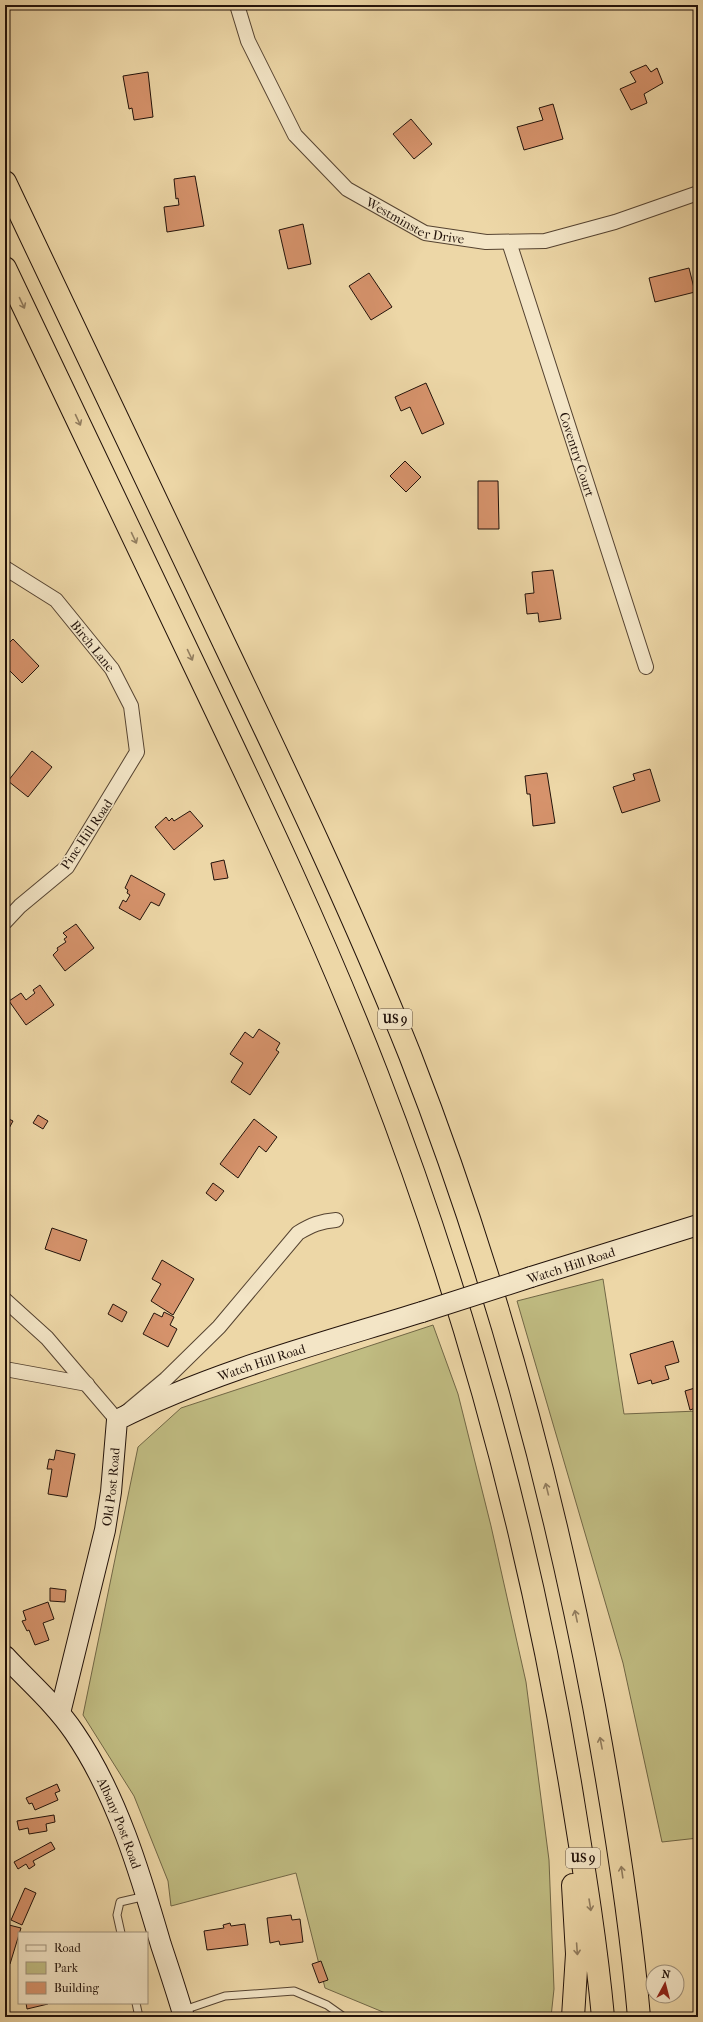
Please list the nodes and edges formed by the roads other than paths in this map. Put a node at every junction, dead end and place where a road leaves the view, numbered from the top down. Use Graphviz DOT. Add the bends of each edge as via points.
graph roads {
  1 [pos="237,5"];
  2 [pos="5,182"];
  3 [pos="698,192"];
  4 [pos="509,242"];
  5 [pos="5,268"];
  6 [pos="5,568"];
  7 [pos="646,667"];
  8 [pos="137,752"];
  9 [pos="5,922"];
  10 [pos="336,1220"];
  11 [pos="698,1225"];
  12 [pos="5,1300"];
  13 [pos="5,1369"];
  14 [pos="87,1384"];
  15 [pos="117,1420"];
  16 [pos="5,1656"];
  17 [pos="556,1700"];
  18 [pos="60,1713"];
  19 [pos="146,1896"];
  20 [pos="627,1910"];
  21 [pos="121,1932"];
  22 [pos="136,2004"];
  23 [pos="182,2015"];
  24 [pos="139,2017"];
  25 [pos="344,2017"];
  26 [pos="573,2017"];
  27 [pos="603,2017"];
  28 [pos="639,2017"];
  29 [pos="647,2017"];
  1 -- 4 [label="street, Westminster Drive" via="248,41 294,135 347,190 425,234 486,242"];
  20 -- 2 [label="highway, US 9, one-way" via="604,1758 558,1535 529,1419 495,1301 453,1173 402,1037 338,885"];
  3 -- 4 [label="street, Westminster Drive" via="615,222 545,242"];
  4 -- 7 [label="street, Coventry Court"];
  5 -- 17 [label="highway, US 9, one-way" via="269,821 325,947 376,1072 440,1251 487,1407 526,1557"];
  6 -- 8 [label="street, Birch Lane" via="56,600 112,669 130,706"];
  8 -- 9 [label="street, Pine Hill Road" via="67,867 20,906"];
  10 -- 15 [label="street" via="322,1221 298,1233 208,1338 166,1379"];
  11 -- 15 [label="street, Watch Hill Road, bridge" via="230,1372 186,1387"];
  12 -- 14 [label="street" via="47,1338"];
  13 -- 14 [label="street"];
  14 -- 15 [label="street"];
  15 -- 18 [label="street, Old Post Road" via="106,1530"];
  16 -- 18 [label="street, Albany Post Road"];
  17 -- 26 [label="highway, one-way" via="575,1911 577,1970"];
  17 -- 27 [label="highway, US 9, one-way" via="592,1917"];
  18 -- 19 [label="street, Albany Post Road" via="88,1755 103,1784"];
  19 -- 21 [label="lane" via="120,1902 117,1915"];
  19 -- 23 [label="street, Albany Post Road"];
  20 -- 28 [label="highway, US 9"];
  20 -- 29 [label="highway"];
  22 -- 24 [label="lane"];
  23 -- 25 [label="lane" via="225,1996 294,1991 327,2005"];
}
